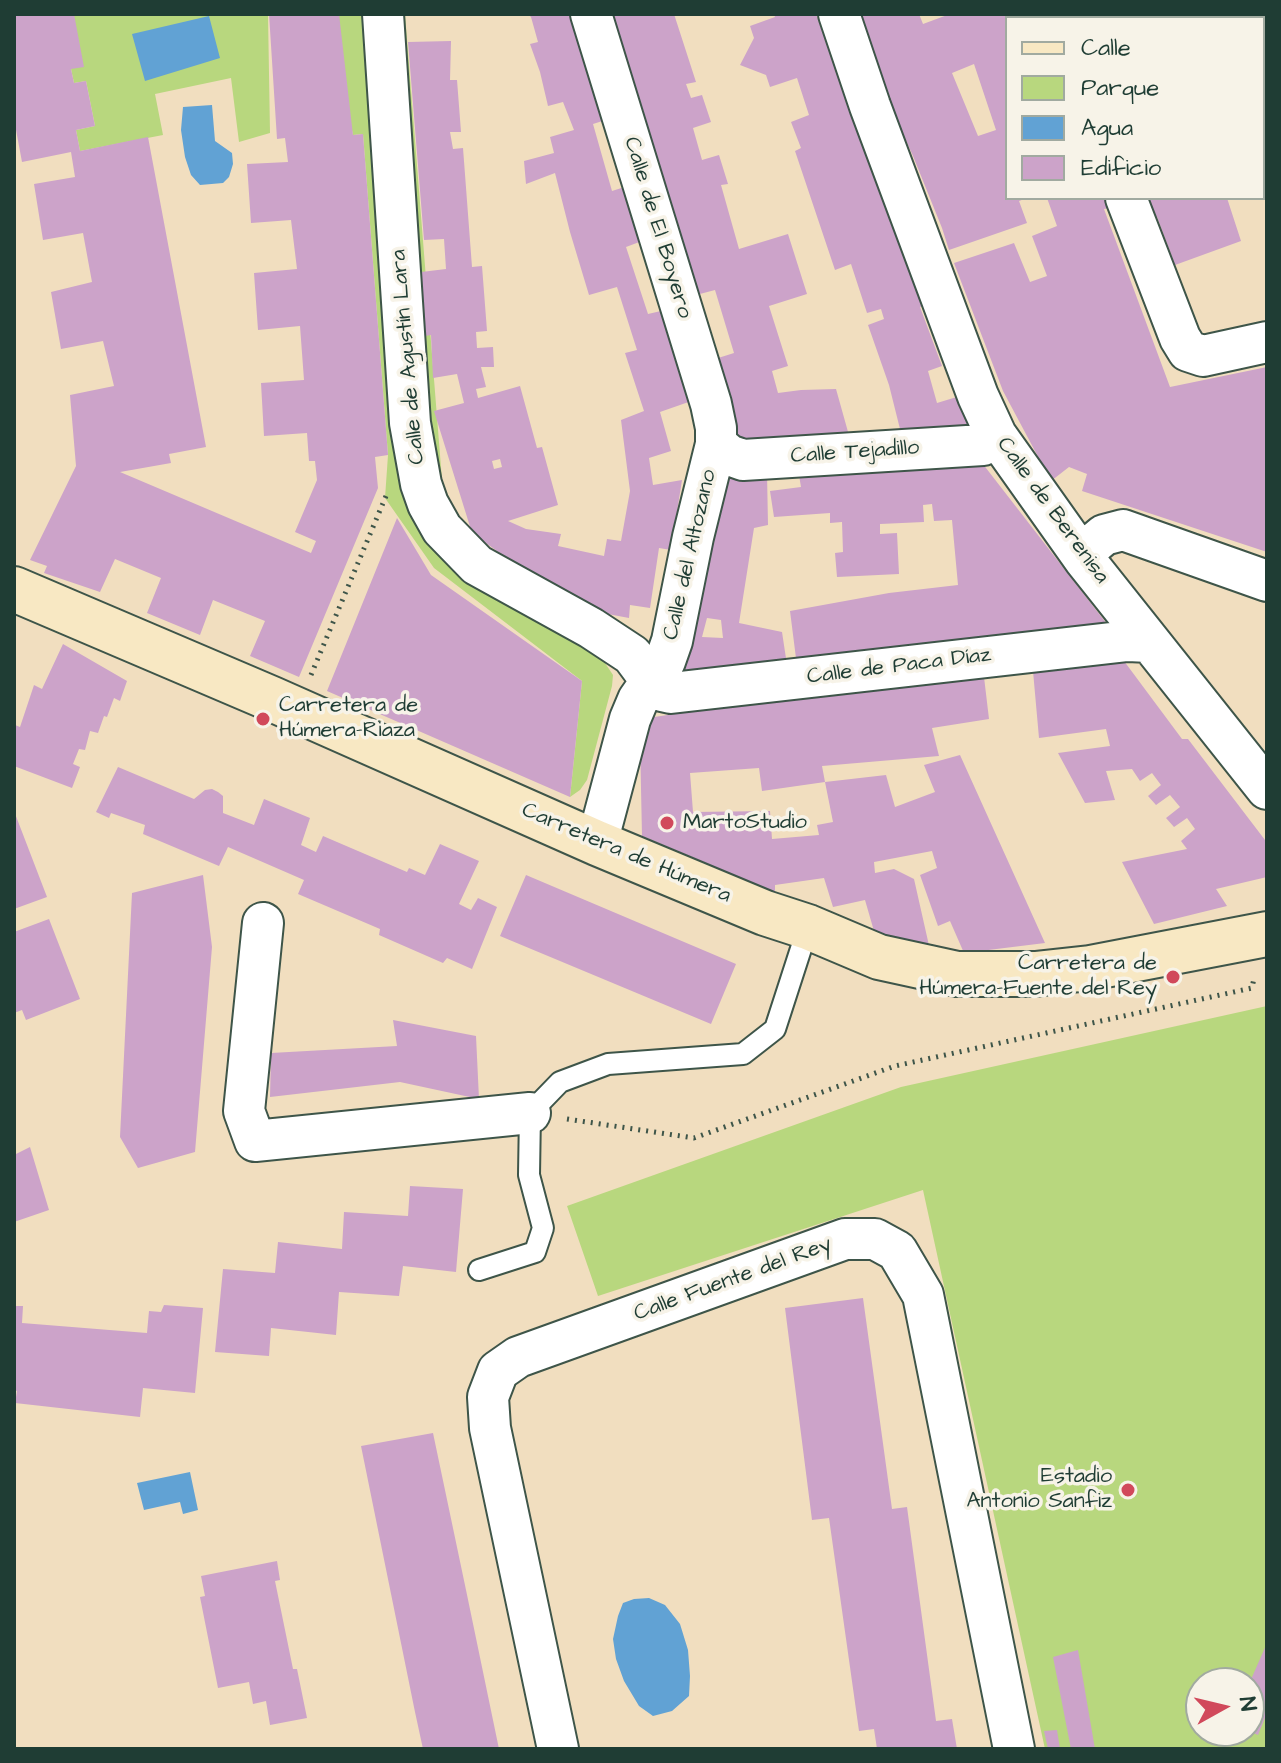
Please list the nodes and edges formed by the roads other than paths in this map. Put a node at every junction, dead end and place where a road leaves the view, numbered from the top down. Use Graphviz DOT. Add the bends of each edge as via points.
graph roads {
  1 [pos="383,14"];
  2 [pos="591,14"];
  3 [pos="839,14"];
  4 [pos="1127,200"];
  5 [pos="1267,342"];
  6 [pos="996,435"];
  7 [pos="716,444"];
  8 [pos="1084,559"];
  9 [pos="1267,581"];
  10 [pos="14,589"];
  11 [pos="1149,642"];
  12 [pos="652,682"];
  13 [pos="1267,789"];
  14 [pos="597,843"];
  15 [pos="263,923"];
  16 [pos="808,927"];
  17 [pos="1264,935"];
  18 [pos="530,1113"];
  19 [pos="479,1270"];
  20 [pos="558,1749"];
  21 [pos="1014,1749"];
  1 -- 12 [label="street, Calle de Agustín Lara" via="410,423 428,504 442,529 477,565 632,655"];
  2 -- 7 [label="street, Calle de El Boyero" via="711,404"];
  3 -- 6 [label="street, Calle de Berenisa"];
  4 -- 5 [label="street" via="1188,351 1203,356"];
  6 -- 7 [label="street, Calle Tejadillo" via="983,445 743,460"];
  6 -- 8 [label="street, Calle de Berenisa"];
  7 -- 12 [label="street, Calle del Altozano" via="672,641"];
  8 -- 9 [label="street" via="1104,535 1123,530"];
  8 -- 11 [label="street, Calle de Berenisa"];
  10 -- 14 [label="main road, Carretera de Húmera"];
  11 -- 12 [label="street, Calle de Paca Díaz" via="671,693"];
  11 -- 13 [label="street, Calle de Berenisa"];
  12 -- 14 [label="street, Calle del Altozano" via="630,719"];
  14 -- 16 [label="main road, Carretera de Húmera"];
  15 -- 18 [label="street" via="244,1111 255,1141"];
  16 -- 17 [label="main road, Carretera de Húmera" via="879,957 957,974 1090,968"];
  16 -- 18 [label="lane" via="775,1029 743,1054 608,1064 560,1082"];
  18 -- 19 [label="lane" via="529,1175 543,1228 535,1252"];
  20 -- 21 [label="street, Calle Fuente del Rey" via="490,1428 488,1397 498,1371 518,1357 845,1239 875,1239 897,1251 923,1295"];
}
